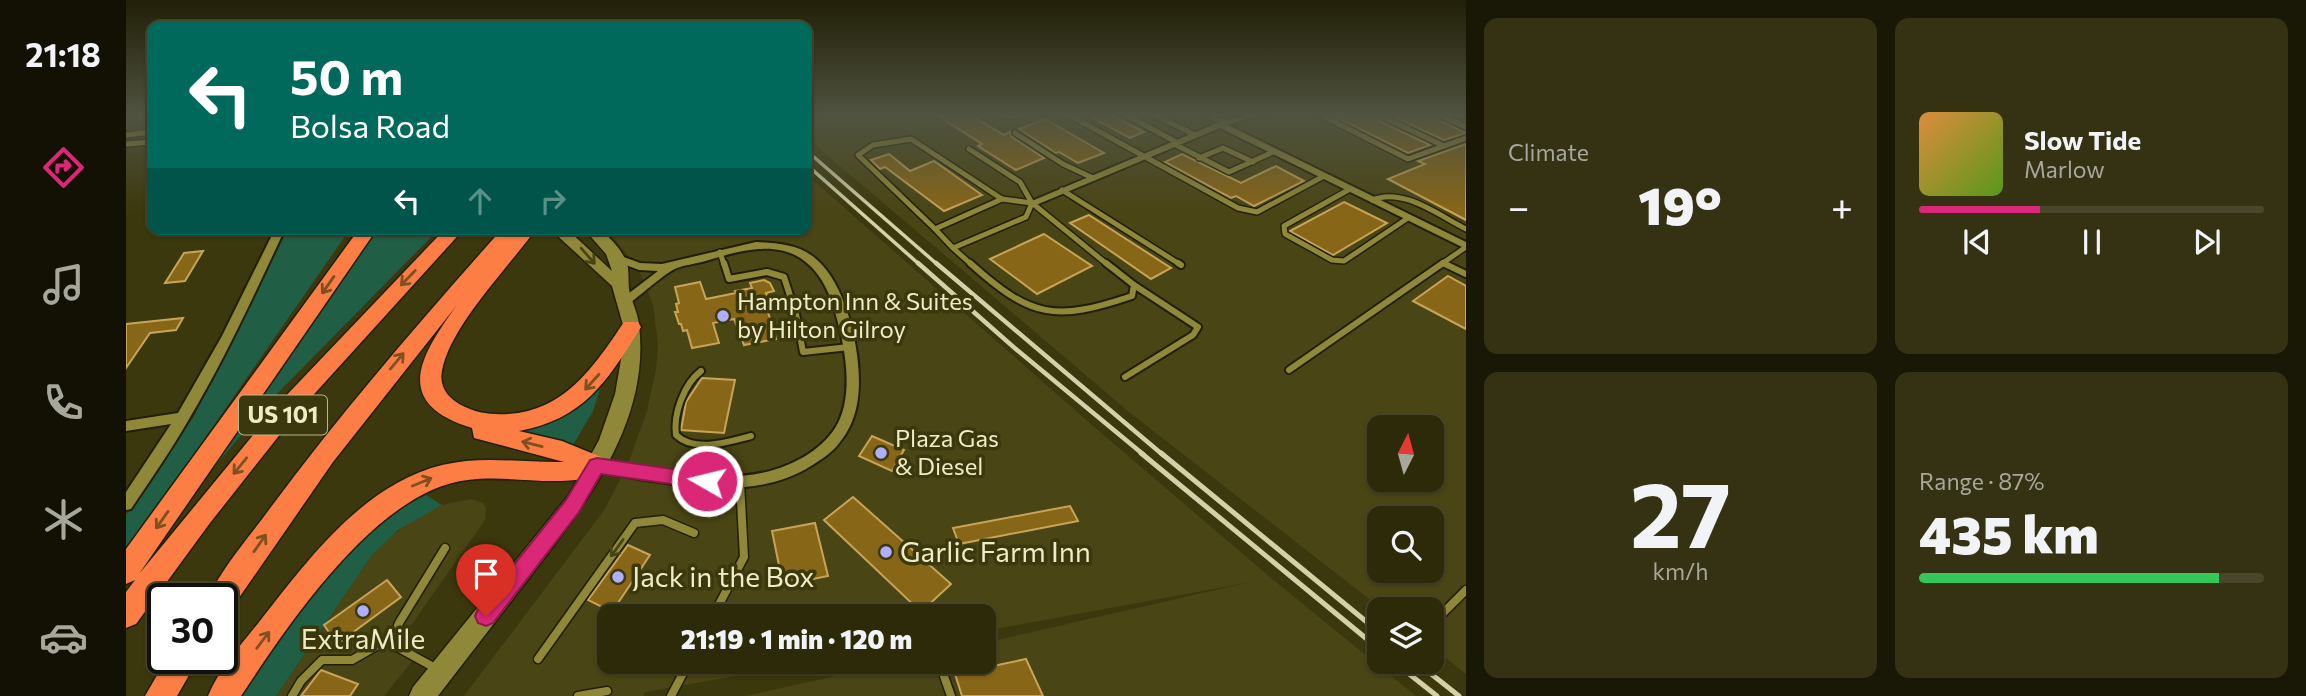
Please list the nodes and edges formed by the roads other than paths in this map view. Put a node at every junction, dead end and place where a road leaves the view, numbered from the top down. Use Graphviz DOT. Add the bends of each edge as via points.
graph roads {
  1 [pos="868,148"];
  2 [pos="925,148"];
  3 [pos="1038,148"];
  4 [pos="1129,148"];
  5 [pos="1162,148"];
  6 [pos="1184,148"];
  7 [pos="1222,148"];
  8 [pos="1224,148"];
  9 [pos="1267,148"];
  10 [pos="1387,148"];
  11 [pos="1437,148"];
  12 [pos="969,149"];
  13 [pos="1273,152"];
  14 [pos="1143,156"];
  15 [pos="1199,158"];
  16 [pos="1253,162"];
  17 [pos="1324,176"];
  18 [pos="1093,178"];
  19 [pos="1349,189"];
  20 [pos="1062,190"];
  21 [pos="1002,199"];
  22 [pos="1372,200"];
  23 [pos="1032,203"];
  24 [pos="1408,218"];
  25 [pos="935,229"];
  26 [pos="1466,229"];
  27 [pos="277,235"];
  28 [pos="364,235"];
  29 [pos="450,235"];
  30 [pos="516,235"];
  31 [pos="518,235"];
  32 [pos="564,235"];
  33 [pos="597,235"];
  34 [pos="1466,247"];
  35 [pos="953,248"];
  36 [pos="720,252"];
  37 [pos="617,258"];
  38 [pos="1443,263"];
  39 [pos="1181,265"];
  40 [pos="672,266"];
  41 [pos="1466,274"];
  42 [pos="1134,285"];
  43 [pos="623,291"];
  44 [pos="631,327"];
  45 [pos="849,348"];
  46 [pos="1289,370"];
  47 [pos="701,371"];
  48 [pos="1125,377"];
  49 [pos="435,396"];
  50 [pos="184,417"];
  51 [pos="126,426"];
  52 [pos="751,436"];
  53 [pos="597,466"];
  54 [pos="740,483"];
  55 [pos="126,504"];
  56 [pos="694,533"];
  57 [pos="445,548"];
  58 [pos="126,571"];
  59 [pos="233,583"];
  60 [pos="1466,590"];
  61 [pos="719,604"];
  62 [pos="1444,612"];
  63 [pos="126,614"];
  64 [pos="394,636"];
  65 [pos="538,659"];
  66 [pos="442,672"];
  67 [pos="174,674"];
  68 [pos="683,674"];
  69 [pos="943,674"];
  70 [pos="607,691"];
  71 [pos="949,694"];
  72 [pos="160,696"];
  73 [pos="223,696"];
  74 [pos="292,696"];
  75 [pos="422,696"];
  76 [pos="578,696"];
  77 [pos="671,696"];
  1 -- 25 [label="lane" via="858,155"];
  2 -- 21 [label="lane"];
  3 -- 18 [label="lane"];
  4 -- 14 [label="lane"];
  5 -- 14 [label="street"];
  6 -- 15 [label="lane"];
  7 -- 15 [label="lane"];
  8 -- 16 [label="lane"];
  9 -- 13 [label="street"];
  10 -- 11 [label="lane" via="1408,159"];
  12 -- 23 [label="lane" via="1020,182"];
  13 -- 16 [label="lane"];
  13 -- 17 [label="street"];
  14 -- 17 [label="lane" via="1238,208 1257,212"];
  14 -- 18 [label="street"];
  15 -- 16 [label="lane" via="1229,172"];
  17 -- 19 [label="street"];
  18 -- 20 [label="street"];
  19 -- 22 [label="street"];
  19 -- 24 [label="lane" via="1284,226 1285,234 1332,260 1344,261"];
  20 -- 23 [label="street"];
  20 -- 39 [label="lane"];
  21 -- 23 [label="lane"];
  21 -- 25 [label="lane"];
  22 -- 24 [label="street"];
  22 -- 26 [label="lane" via="1399,196"];
  23 -- 35 [label="lane" via="1026,217"];
  23 -- 42 [label="lane"];
  24 -- 34 [label="street"];
  25 -- 35 [label="lane"];
  27 -- 50 [label="street"];
  28 -- 58 [label="highway, one-way"];
  29 -- 63 [label="highway, US 101, one-way" via="289,407"];
  59 -- 30 [label="highway, US 101, one-way" via="354,415"];
  31 -- 49 [label="highway" via="437,354 430,375"];
  32 -- 43 [label="main road, one-way"];
  33 -- 37 [label="main road"];
  34 -- 38 [label="lane"];
  35 -- 42 [label="lane" via="1007,297 1045,313 1098,309 1132,296"];
  36 -- 40 [label="street"];
  36 -- 45 [label="street" via="771,246 813,260 828,281"];
  36 -- 45 [label="lane" via="729,279 767,272 784,277 803,352"];
  37 -- 40 [label="street" via="639,267"];
  37 -- 43 [label="main road"];
  38 -- 41 [label="lane"];
  38 -- 46 [label="lane"];
  40 -- 43 [label="street"];
  42 -- 48 [label="lane" via="1198,327 1193,335"];
  43 -- 44 [label="main road"];
  44 -- 49 [label="highway, one-way" via="588,388 544,415 485,424 454,412"];
  44 -- 53 [label="main road" via="625,391"];
  45 -- 54 [label="street" via="853,401 838,435 793,471"];
  47 -- 52 [label="lane" via="689,378 674,424 681,440 710,446"];
  53 -- 49 [label="highway, one-way" via="562,451 463,425 444,411"];
  50 -- 51 [label="street"];
  50 -- 55 [label="street"];
  53 -- 54 [label="street"];
  53 -- 66 [label="main road" via="573,506"];
  73 -- 53 [label="highway, one-way" via="330,556 367,517 397,495 462,470 500,468 562,474"];
  54 -- 61 [label="lane" via="744,558"];
  56 -- 65 [label="lane, one-way" via="663,520 635,523"];
  57 -- 64 [label="lane"];
  60 -- 62 [label="lane"];
  64 -- 66 [label="lane" via="397,647"];
  64 -- 74 [label="lane" via="352,660 322,660"];
  66 -- 75 [label="main road"];
  67 -- 72 [label="highway"];
  68 -- 77 [label="lane"];
  69 -- 71 [label="lane"];
  70 -- 76 [label="lane"];
}
